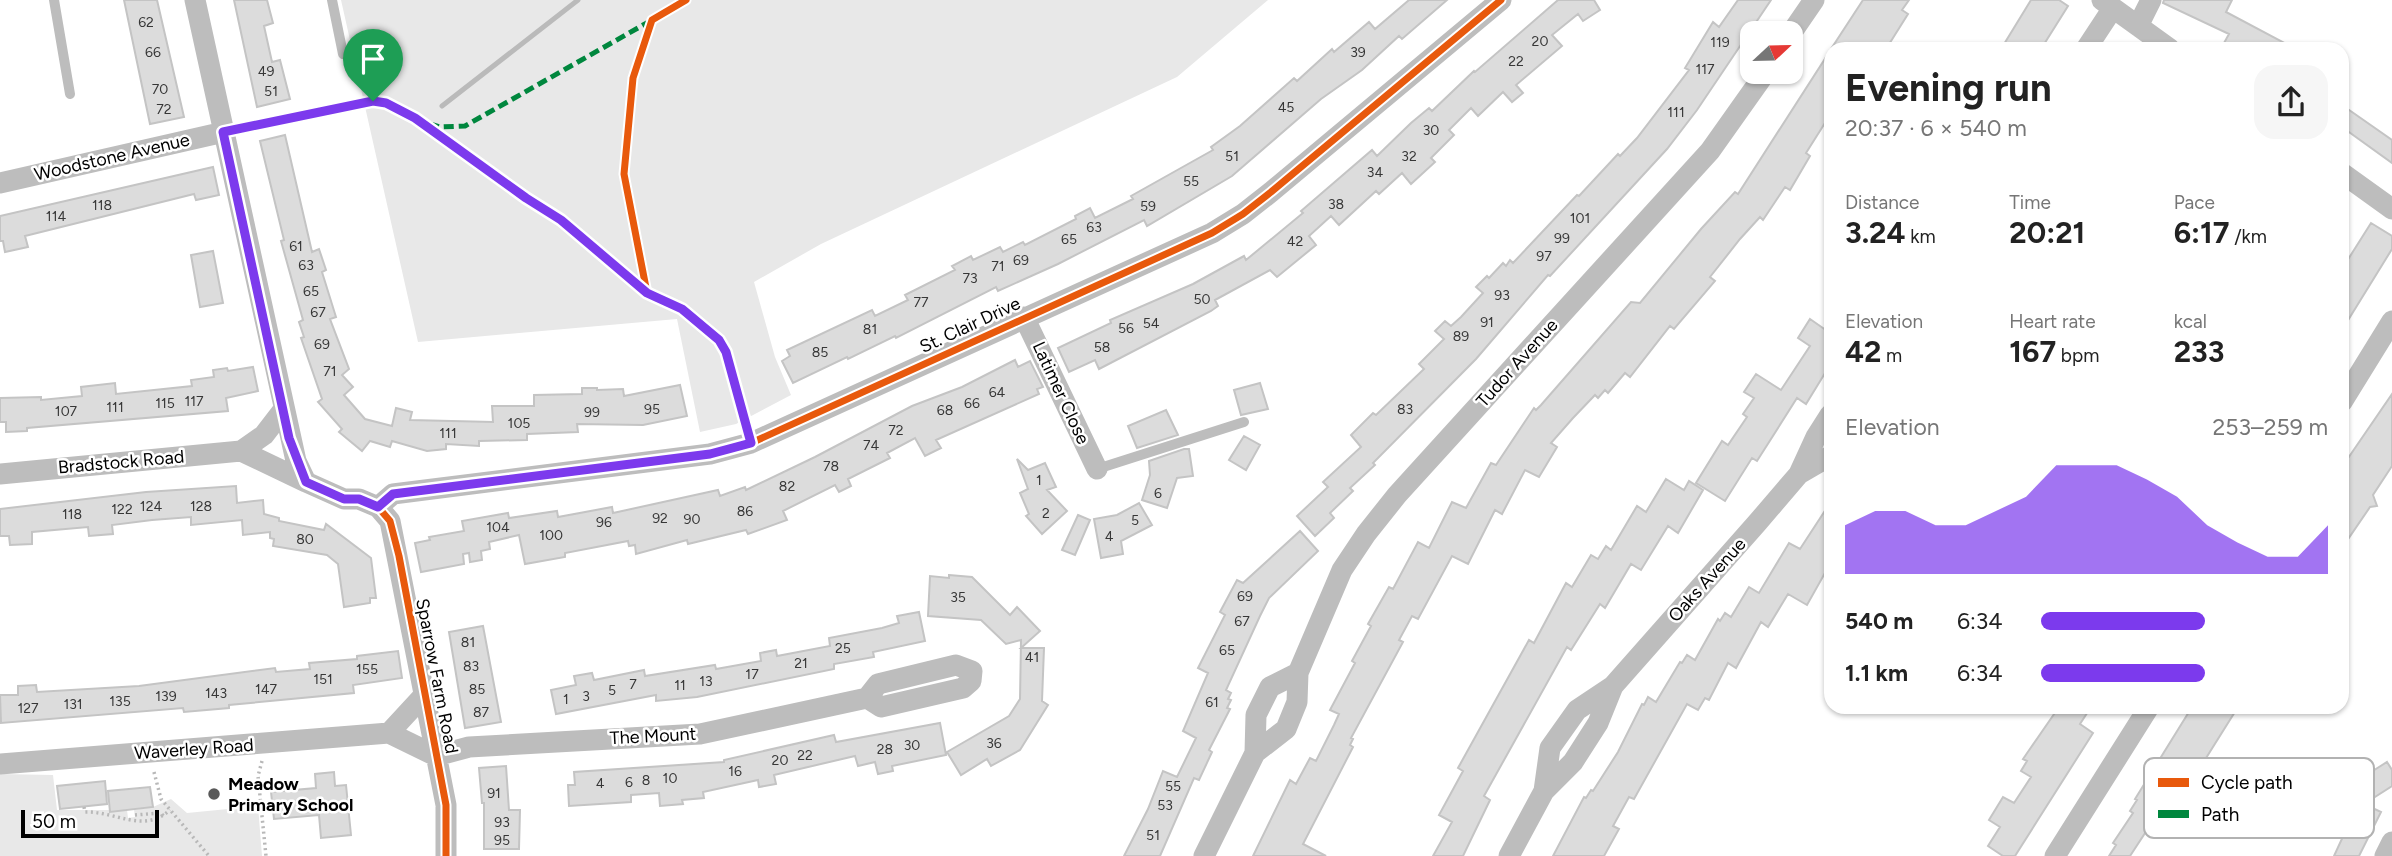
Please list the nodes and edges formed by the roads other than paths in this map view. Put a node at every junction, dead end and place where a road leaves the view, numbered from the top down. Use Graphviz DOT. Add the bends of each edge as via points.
graph roads {
  1 [pos="54,0"];
  2 [pos="195,0"];
  3 [pos="331,0"];
  4 [pos="1502,0"];
  5 [pos="1814,0"];
  6 [pos="2151,0"];
  7 [pos="2108,4"];
  8 [pos="1800,21"];
  9 [pos="2138,26"];
  10 [pos="2089,42"];
  11 [pos="2160,42"];
  12 [pos="343,54"];
  13 [pos="1757,84"];
  14 [pos="70,94"];
  15 [pos="223,132"];
  16 [pos="2349,178"];
  17 [pos="0,183"];
  18 [pos="2392,209"];
  19 [pos="1024,317"];
  20 [pos="2392,321"];
  21 [pos="2349,391"];
  22 [pos="284,410"];
  23 [pos="1244,422"];
  24 [pos="1824,424"];
  25 [pos="241,451"];
  26 [pos="1824,459"];
  27 [pos="1097,469"];
  28 [pos="0,474"];
  29 [pos="1799,474"];
  30 [pos="306,482"];
  31 [pos="378,507"];
  32 [pos="1298,673"];
  33 [pos="425,694"];
  34 [pos="867,698"];
  35 [pos="2145,714"];
  36 [pos="389,733"];
  37 [pos="1255,753"];
  38 [pos="436,756"];
  39 [pos="0,764"];
  40 [pos="2392,842"];
  41 [pos="446,856"];
  42 [pos="1204,856"];
  43 [pos="1509,856"];
  44 [pos="2056,856"];
  45 [pos="2385,856"];
  1 -- 14 [label="lane"];
  2 -- 15 [label="street"];
  3 -- 12 [label="lane"];
  4 -- 19 [label="street, St. Clair Drive" via="1244,214 1212,233"];
  5 -- 8 [label="street"];
  6 -- 9 [label="street"];
  7 -- 9 [label="street"];
  7 -- 10 [label="street"];
  9 -- 11 [label="street"];
  13 -- 32 [label="street, Tudor Avenue" via="1710,150 1366,534 1342,570"];
  15 -- 17 [label="street, Woodstone Avenue"];
  15 -- 22 [label="street"];
  16 -- 18 [label="street"];
  19 -- 27 [label="street, Latimer Close"];
  19 -- 31 [label="street, St. Clair Drive" via="751,443 710,454 393,494"];
  20 -- 21 [label="street"];
  22 -- 25 [label="street" via="264,435"];
  22 -- 30 [label="street"];
  23 -- 27 [label="lane"];
  24 -- 29 [label="street, Oaks Avenue"];
  25 -- 28 [label="street, Bradstock Road"];
  25 -- 30 [label="street"];
  26 -- 29 [label="street, Oaks Avenue"];
  29 -- 43 [label="street, Oaks Avenue" via="1614,687 1577,710 1550,748 1544,791"];
  30 -- 31 [label="street" via="344,499"];
  31 -- 33 [label="street, Sparrow Farm Road" via="390,521"];
  32 -- 37 [label="street, Tudor Avenue" via="1297,702 1286,729"];
  32 -- 37 [label="street, Tudor Avenue" via="1270,687 1256,715"];
  33 -- 36 [label="street"];
  33 -- 38 [label="street, Sparrow Farm Road"];
  34 -- 38 [label="street, The Mount" via="700,734 469,747"];
  35 -- 44 [label="street"];
  36 -- 38 [label="street"];
  36 -- 39 [label="street, Waverley Road"];
  37 -- 42 [label="street, Tudor Avenue"];
  38 -- 41 [label="street, Sparrow Farm Road" via="446,805"];
  40 -- 45 [label="street"];
}
